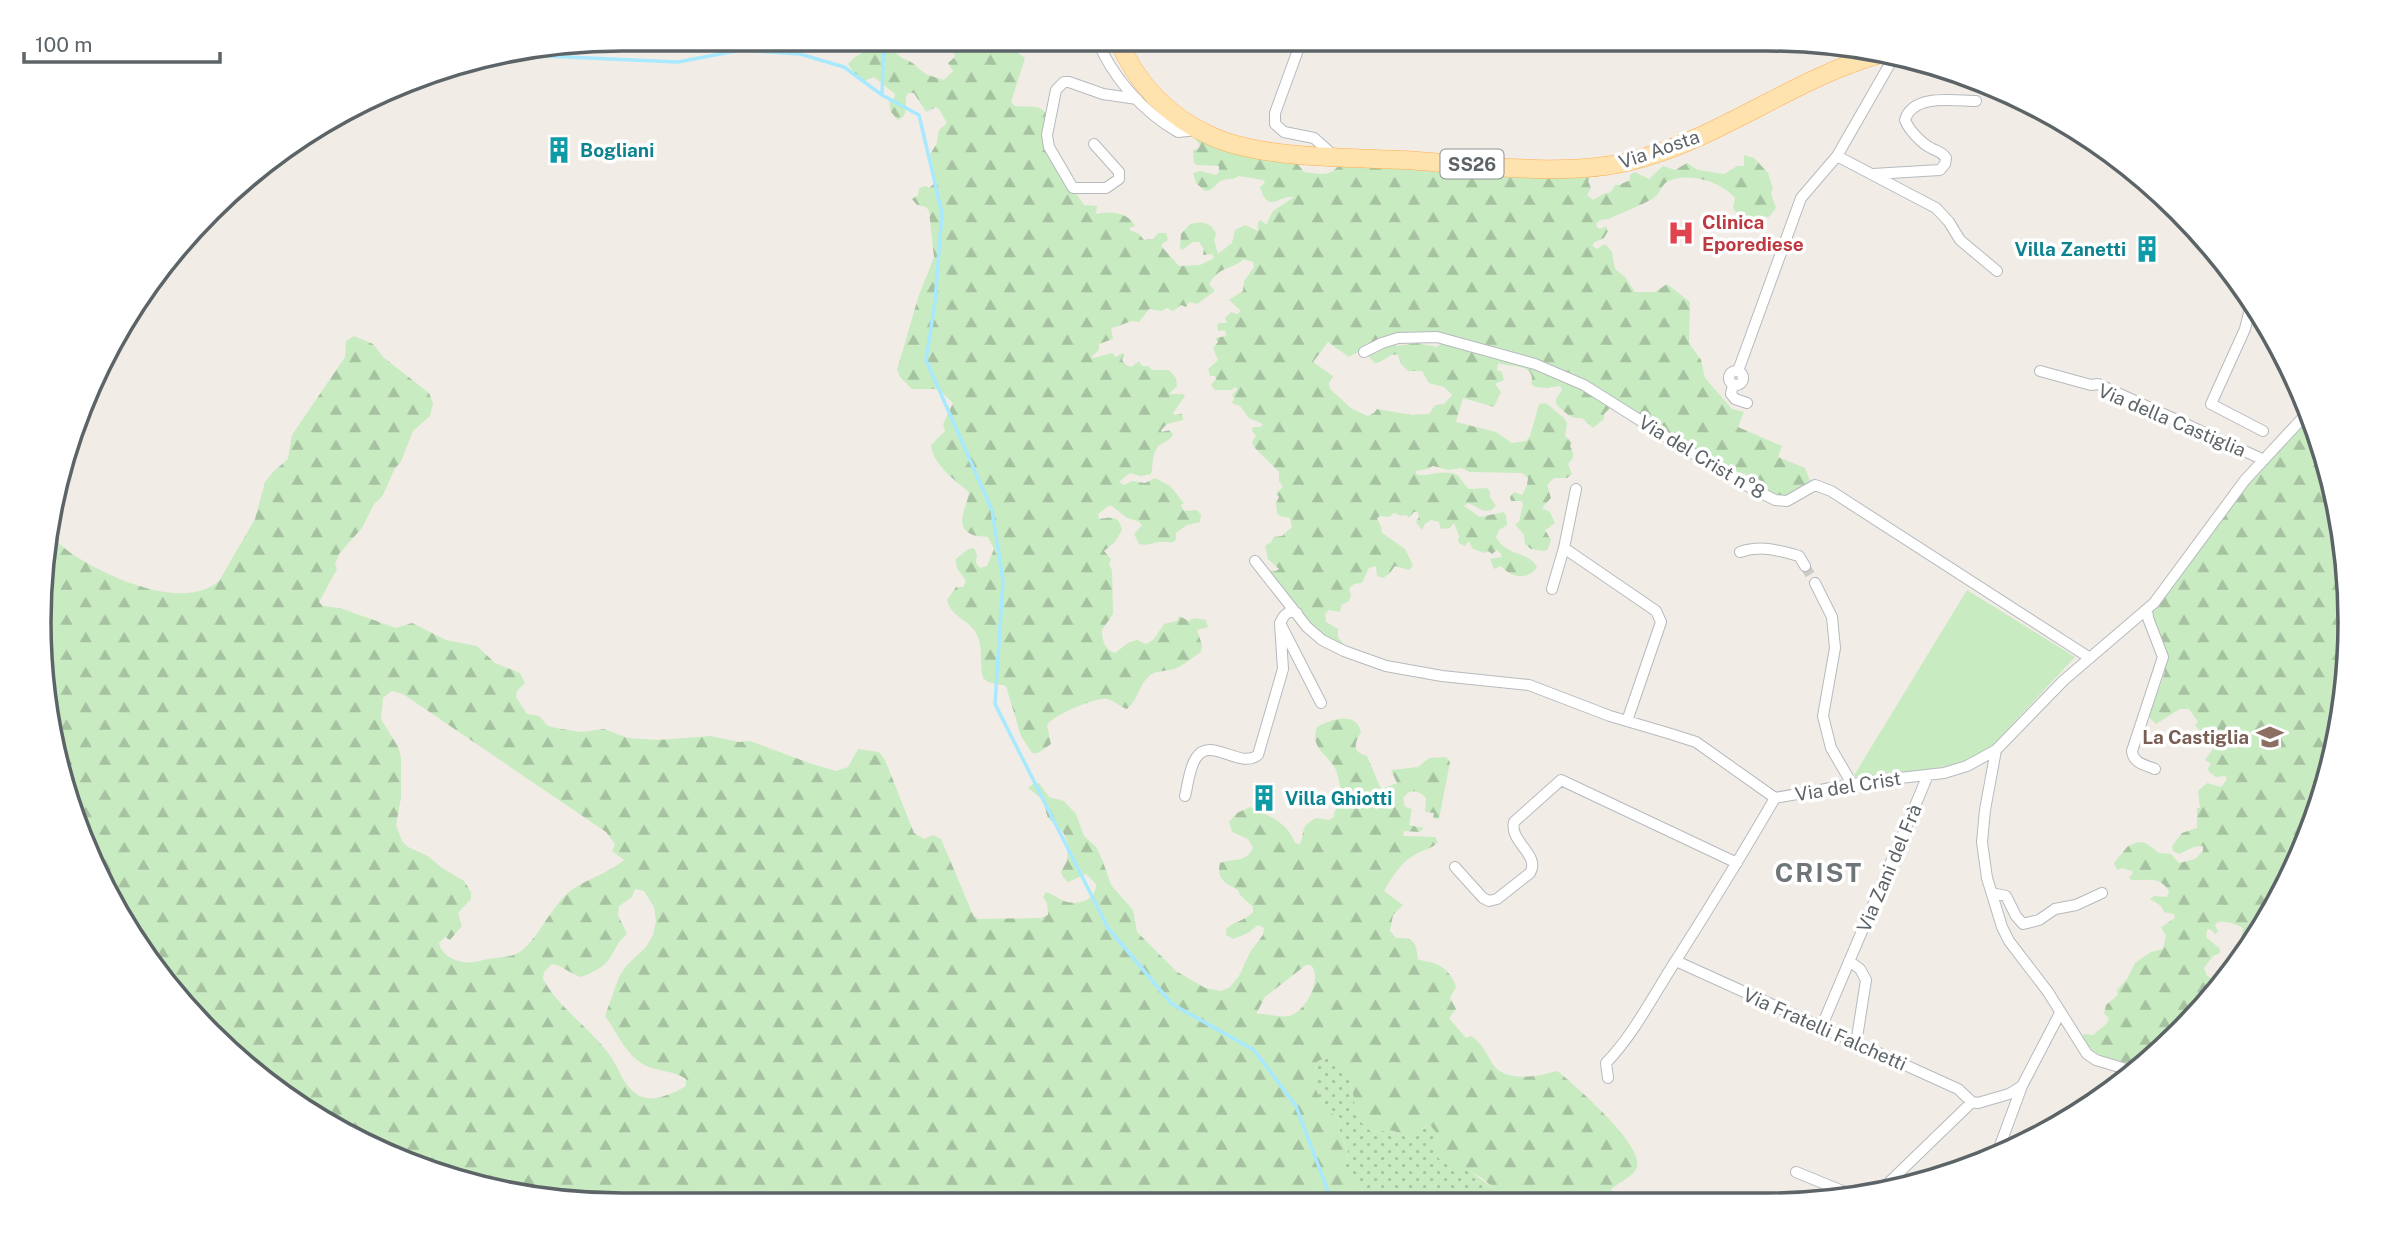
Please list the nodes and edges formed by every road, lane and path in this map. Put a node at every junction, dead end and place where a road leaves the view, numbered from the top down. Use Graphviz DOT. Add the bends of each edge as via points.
graph roads {
  1 [pos="1103,51"];
  2 [pos="1124,51"];
  3 [pos="1298,51"];
  4 [pos="1867,60"];
  5 [pos="1881,63"];
  6 [pos="1137,99"];
  7 [pos="1976,101"];
  8 [pos="1198,130"];
  9 [pos="1094,144"];
  10 [pos="1334,156"];
  11 [pos="1837,156"];
  12 [pos="1870,174"];
  13 [pos="1997,271"];
  14 [pos="2249,315"];
  15 [pos="1364,352"];
  16 [pos="2039,371"];
  17 [pos="1747,403"];
  18 [pos="2301,420"];
  19 [pos="2263,431"];
  20 [pos="2264,460"];
  21 [pos="1576,489"];
  22 [pos="1564,548"];
  23 [pos="1740,552"];
  24 [pos="1255,561"];
  25 [pos="1805,566"];
  26 [pos="1815,583"];
  27 [pos="1552,589"];
  28 [pos="2147,609"];
  29 [pos="1297,613"];
  30 [pos="1280,623"];
  31 [pos="2090,658"];
  32 [pos="1321,703"];
  33 [pos="1626,721"];
  34 [pos="1996,750"];
  35 [pos="2155,769"];
  36 [pos="1928,775"];
  37 [pos="1852,784"];
  38 [pos="1185,796"];
  39 [pos="1775,798"];
  40 [pos="1737,863"];
  41 [pos="1455,867"];
  42 [pos="1992,893"];
  43 [pos="2102,893"];
  44 [pos="1676,961"];
  45 [pos="1849,961"];
  46 [pos="2059,1011"];
  47 [pos="1821,1028"];
  48 [pos="1856,1044"];
  49 [pos="2123,1068"];
  50 [pos="1608,1078"];
  51 [pos="2022,1086"];
  52 [pos="1972,1102"];
  53 [pos="2001,1143"];
  54 [pos="1796,1172"];
  55 [pos="1893,1179"];
  56 [pos="1836,1189"];
  1 -- 6 [label="street" via="1111,69"];
  2 -- 8 [label="main road, Via Aosta / SS26" via="1150,92"];
  3 -- 10 [label="street" via="1275,124 1284,132 1314,138"];
  4 -- 10 [label="main road, Via Aosta / SS26" via="1682,144 1614,165 1545,169"];
  5 -- 11 [label="street"];
  6 -- 8 [label="street" via="1178,132"];
  6 -- 9 [label="street" via="1069,82 1059,86 1048,141 1073,188 1106,188 1120,176"];
  7 -- 12 [label="street" via="1927,101 1907,115 1910,130 1946,158 1940,170"];
  8 -- 10 [label="main road, Via Aosta / SS26" via="1244,148"];
  11 -- 12 [label="street"];
  11 -- 17 [label="street" via="1801,198 1738,371 1742,380 1733,384 1731,394"];
  12 -- 13 [label="street" via="1936,208 1960,240"];
  14 -- 19 [label="street" via="2211,404"];
  15 -- 31 [label="street, Via del Crist n°8" via="1398,338 1437,337 1572,379 1775,500 1787,501 1815,485 1831,491"];
  16 -- 20 [label="street, Via della Castiglia" via="2098,384"];
  18 -- 20 [label="street, Via del Crist"];
  20 -- 28 [label="street, Via del Crist"];
  21 -- 22 [label="street"];
  22 -- 27 [label="street"];
  22 -- 33 [label="street" via="1660,616"];
  23 -- 25 [label="street" via="1755,547 1773,549 1799,555"];
  24 -- 29 [label="street"];
  26 -- 37 [label="street" via="1832,617 1835,648 1823,716 1831,748"];
  28 -- 31 [label="street, Via del Crist"];
  28 -- 35 [label="street" via="2163,657 2132,757"];
  29 -- 30 [label="street" via="1290,611"];
  29 -- 33 [label="street" via="1322,640 1366,660 1443,676 1529,685"];
  30 -- 32 [label="street"];
  30 -- 38 [label="street" via="1283,669 1258,755 1246,760 1212,750 1201,753 1195,758"];
  31 -- 34 [label="street, Via del Crist"];
  33 -- 39 [label="street" via="1696,742"];
  34 -- 36 [label="street, Via del Crist" via="1967,766"];
  34 -- 42 [label="street" via="1982,842"];
  36 -- 37 [label="street, Via del Crist"];
  36 -- 45 [label="street, Via Zani del Frà"];
  37 -- 39 [label="street, Via del Crist"];
  39 -- 40 [label="street, Via del Crist"];
  40 -- 41 [label="street" via="1561,780 1514,822 1514,835 1532,861 1531,873 1489,901"];
  40 -- 44 [label="street, Via del Crist"];
  42 -- 43 [label="street" via="2006,896 2024,924"];
  42 -- 46 [label="street" via="2009,942"];
  44 -- 47 [label="street, Via Fratelli Falchetti"];
  44 -- 50 [label="street, Via del Crist" via="1606,1063"];
  45 -- 47 [label="street, Via Zani del Frà"];
  45 -- 48 [label="street" via="1866,980"];
  46 -- 49 [label="street" via="2087,1054"];
  46 -- 51 [label="street"];
  47 -- 48 [label="street, Via Fratelli Falchetti"];
  48 -- 52 [label="street, Via Fratelli Falchetti" via="1958,1090"];
  51 -- 52 [label="street" via="1978,1104"];
  51 -- 53 [label="street"];
  52 -- 55 [label="street"];
  54 -- 56 [label="street"];
}
